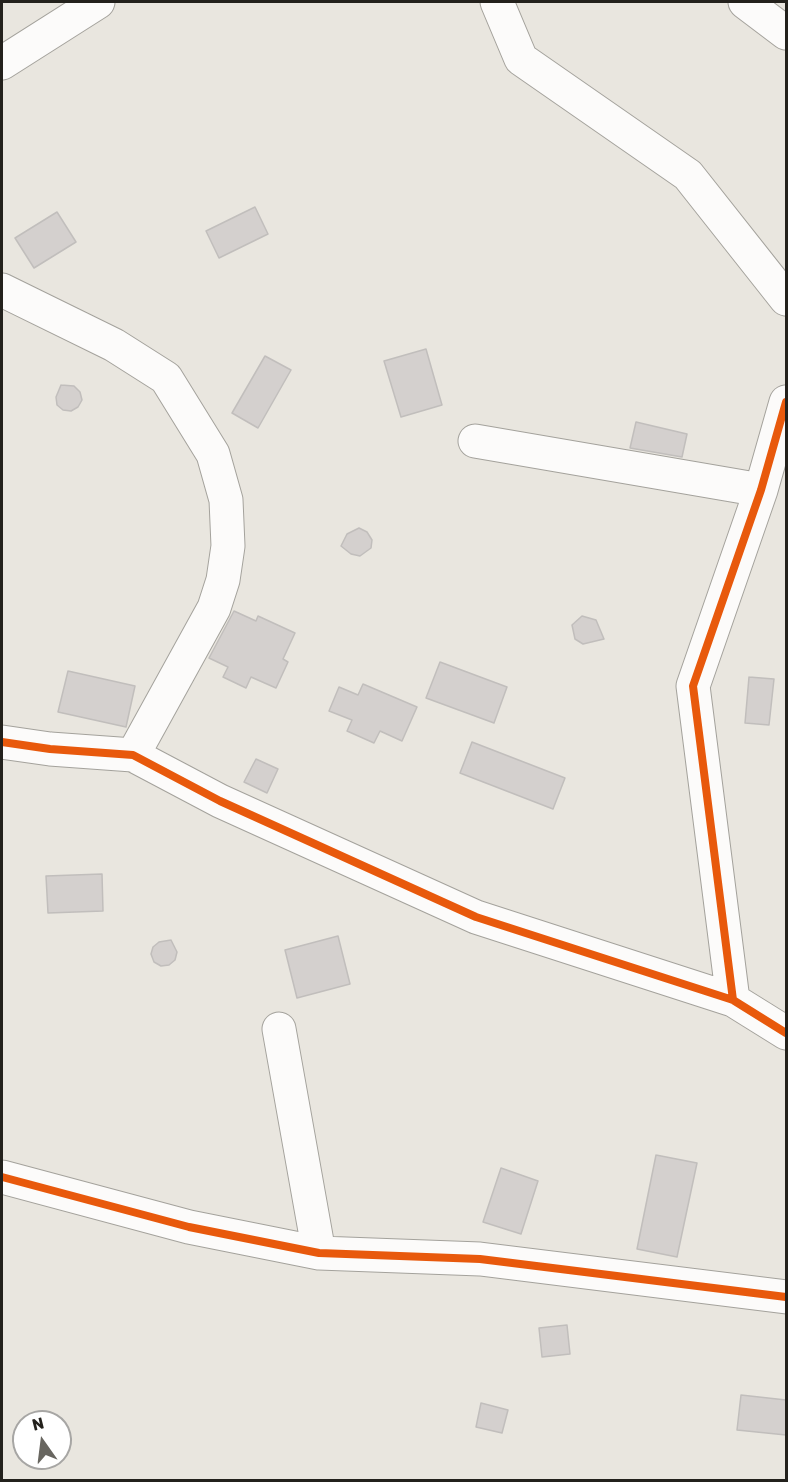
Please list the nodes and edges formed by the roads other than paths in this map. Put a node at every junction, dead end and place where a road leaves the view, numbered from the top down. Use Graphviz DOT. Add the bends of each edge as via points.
graph roads {
  1 [pos="98,2"];
  2 [pos="497,2"];
  3 [pos="745,2"];
  4 [pos="786,33"];
  5 [pos="2,63"];
  6 [pos="2,290"];
  7 [pos="786,299"];
  8 [pos="786,402"];
  9 [pos="475,441"];
  10 [pos="761,490"];
  11 [pos="2,742"];
  12 [pos="133,755"];
  13 [pos="733,1000"];
  14 [pos="279,1029"];
  15 [pos="786,1033"];
  16 [pos="2,1177"];
  17 [pos="319,1253"];
  18 [pos="786,1297"];
  1 -- 5 [label="street"];
  2 -- 7 [label="street" via="521,59 688,175"];
  3 -- 4 [label="street"];
  6 -- 12 [label="street" via="114,345 166,378 202,436 226,500 228,546 214,608"];
  8 -- 10 [label="street"];
  9 -- 10 [label="street"];
  10 -- 13 [label="street" via="693,686"];
  11 -- 12 [label="street"];
  12 -- 13 [label="street" via="220,801 476,917"];
  13 -- 15 [label="street"];
  14 -- 17 [label="street"];
  16 -- 17 [label="street" via="189,1227"];
  17 -- 18 [label="street" via="480,1259"];
}
